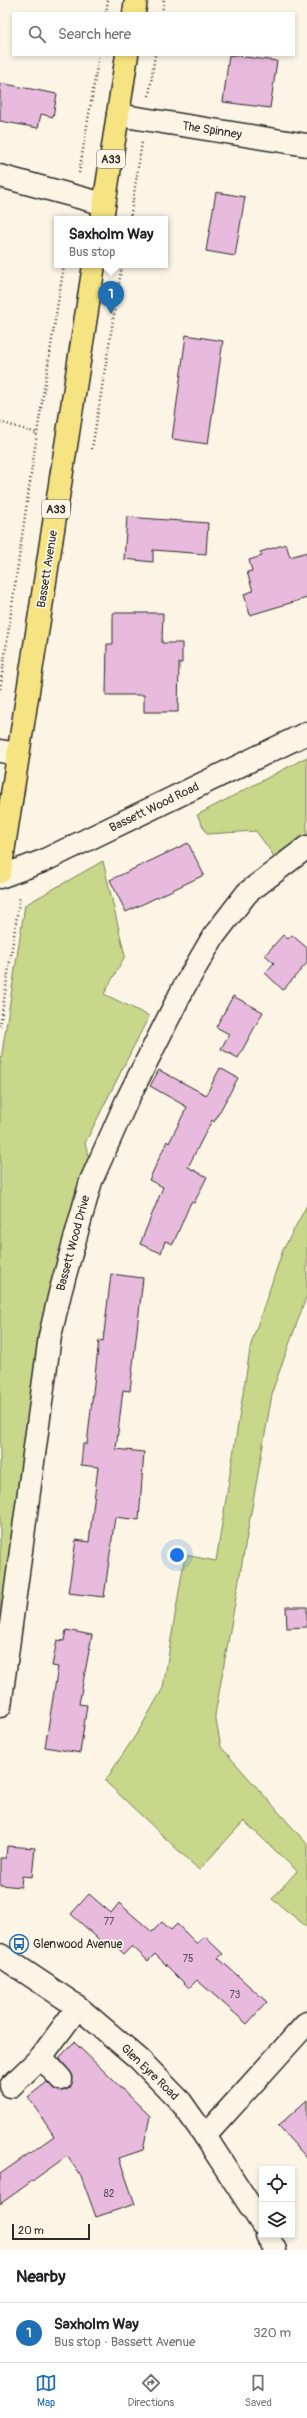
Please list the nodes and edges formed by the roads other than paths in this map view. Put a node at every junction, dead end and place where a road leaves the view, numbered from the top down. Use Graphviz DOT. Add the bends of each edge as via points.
graph roads {
  1 [pos="136,0"];
  2 [pos="134,12"];
  3 [pos="127,56"];
  4 [pos="118,115"];
  5 [pos="307,145"];
  6 [pos="0,176"];
  7 [pos="103,212"];
  8 [pos="93,268"];
  9 [pos="307,733"];
  10 [pos="9,753"];
  11 [pos="307,847"];
  12 [pos="0,872"];
  13 [pos="0,877"];
  14 [pos="0,1706"];
  15 [pos="0,1955"];
  16 [pos="78,2007"];
  17 [pos="307,2023"];
  18 [pos="41,2057"];
  19 [pos="61,2079"];
  20 [pos="10,2086"];
  21 [pos="205,2136"];
  22 [pos="259,2219"];
  23 [pos="269,2238"];
  24 [pos="275,2250"];
  1 -- 2 [label="main road"];
  3 -- 4 [label="main road, A33"];
  4 -- 5 [label="street, The Spinney"];
  4 -- 7 [label="main road, A33"];
  6 -- 7 [label="street"];
  8 -- 10 [label="main road, Bassett Avenue / A33"];
  9 -- 13 [label="street, Bassett Wood Road" via="43,861"];
  10 -- 12 [label="main road, Bassett Avenue / A33"];
  11 -- 14 [label="street, Bassett Wood Drive" via="247,893 213,937 184,987 127,1100 91,1181 50,1336"];
  15 -- 16 [label="street, Glen Eyre Road"];
  16 -- 18 [label="street"];
  16 -- 21 [label="street, Glen Eyre Road" via="139,2059 180,2102"];
  17 -- 21 [label="street"];
  18 -- 19 [label="street"];
  18 -- 20 [label="street"];
  21 -- 22 [label="street, Glen Eyre Road"];
  23 -- 24 [label="street"];
}
